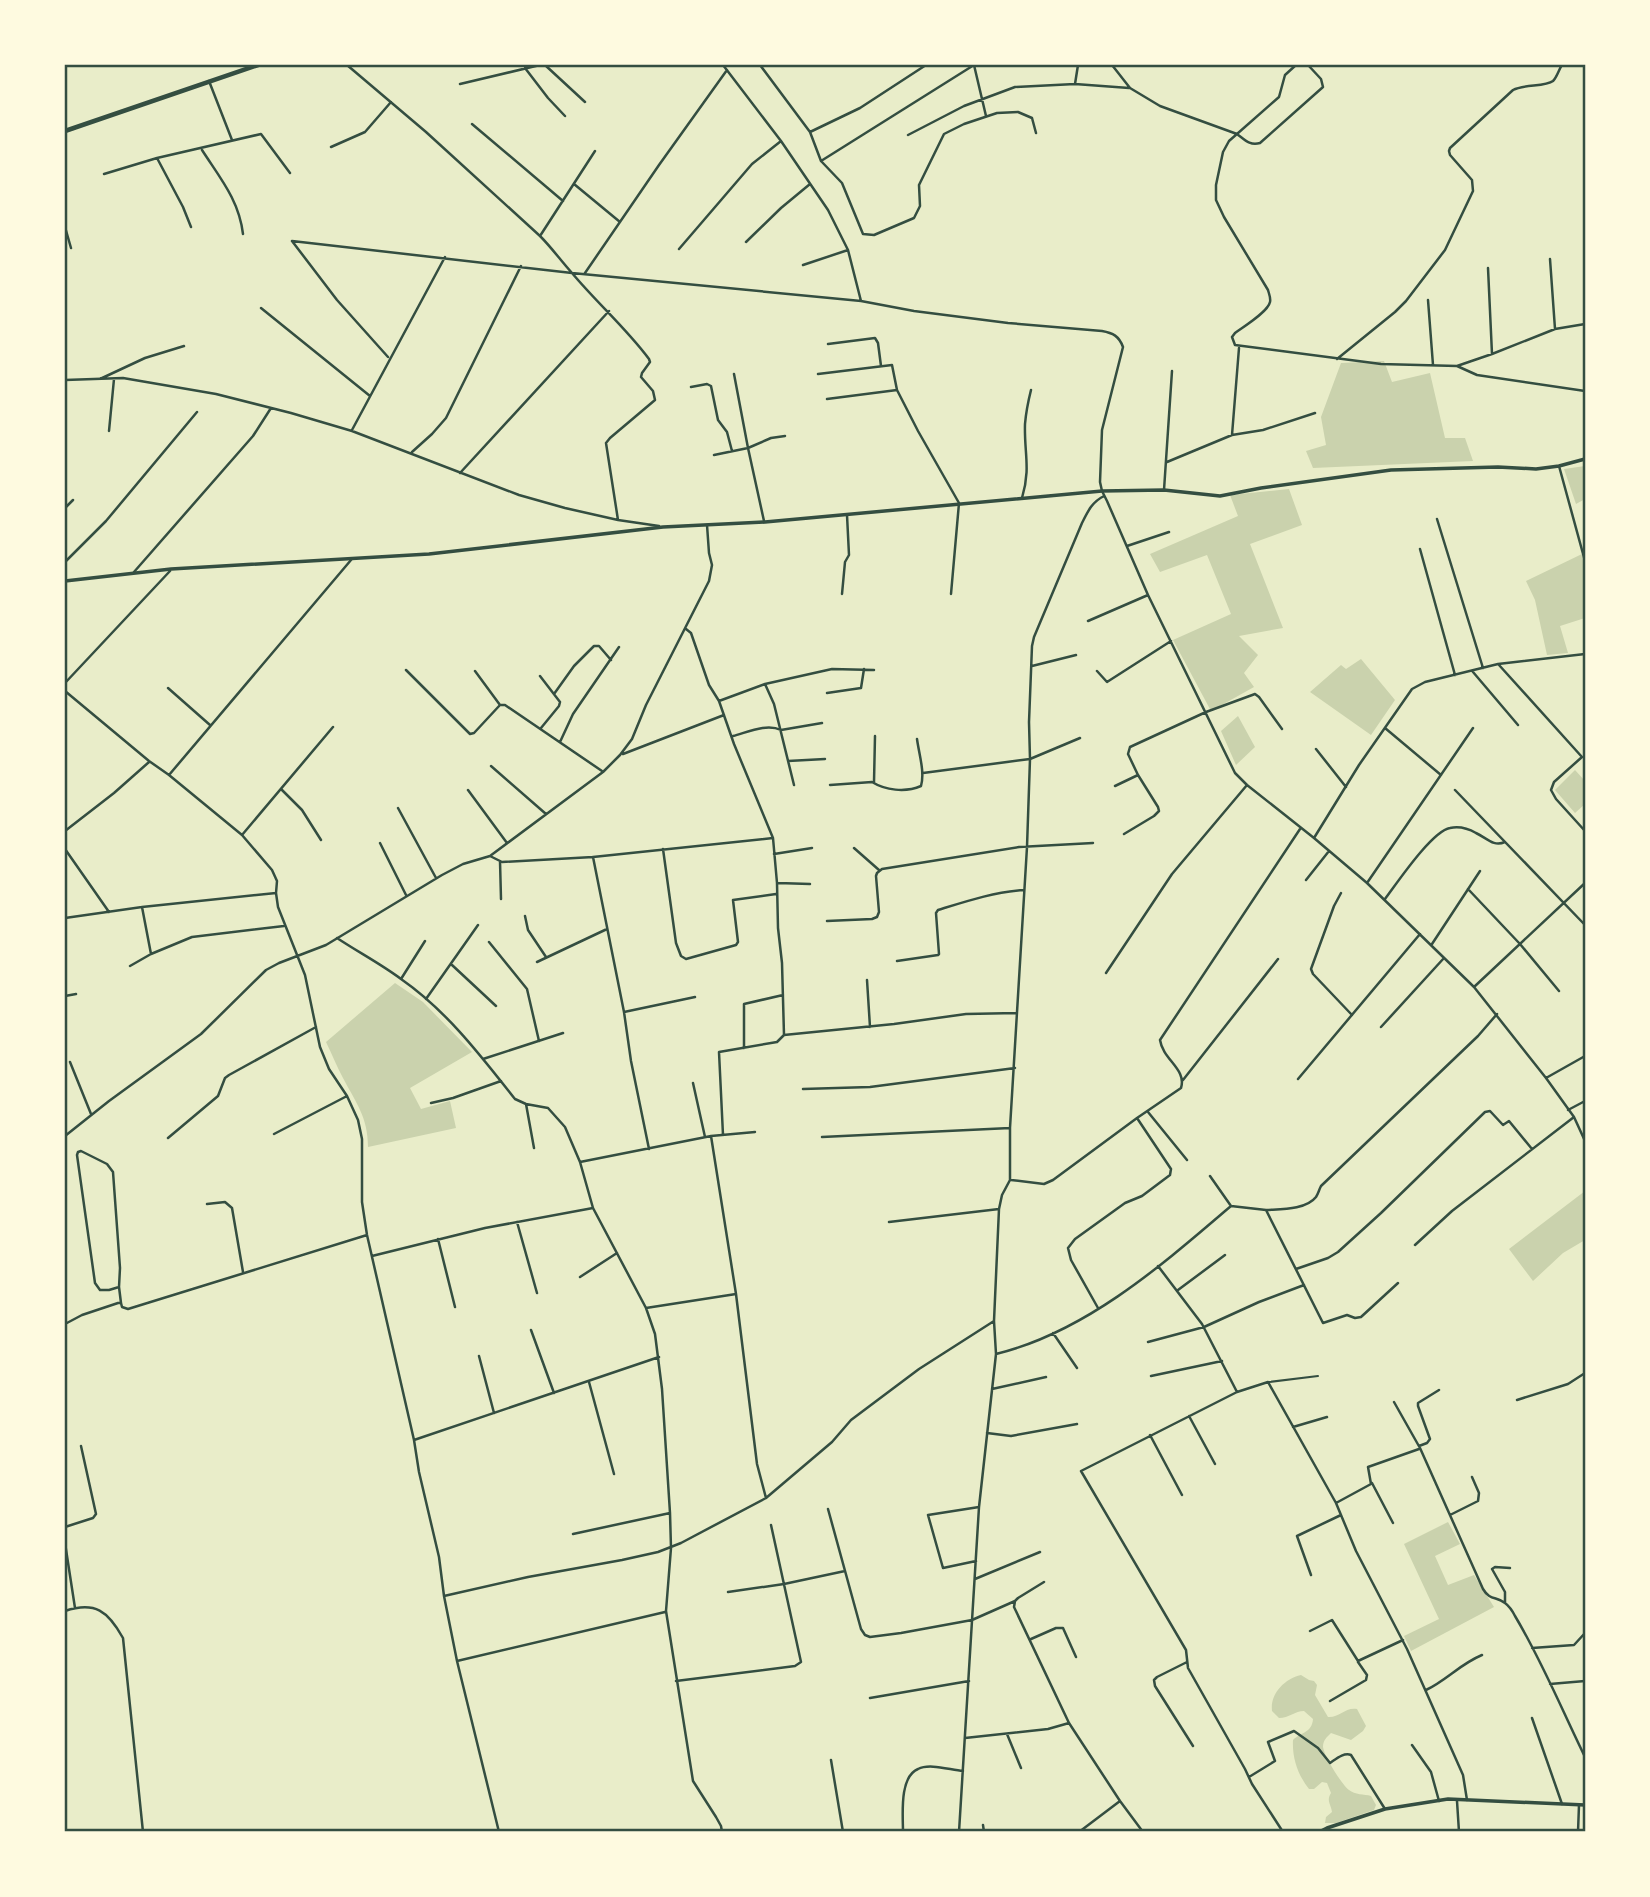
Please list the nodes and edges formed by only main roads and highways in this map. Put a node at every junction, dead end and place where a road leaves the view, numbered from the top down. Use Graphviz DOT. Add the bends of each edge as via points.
graph roads {
  1 [pos="258,65"];
  2 [pos="65,131"];
  1 -- 2 [label="main road"];
}
